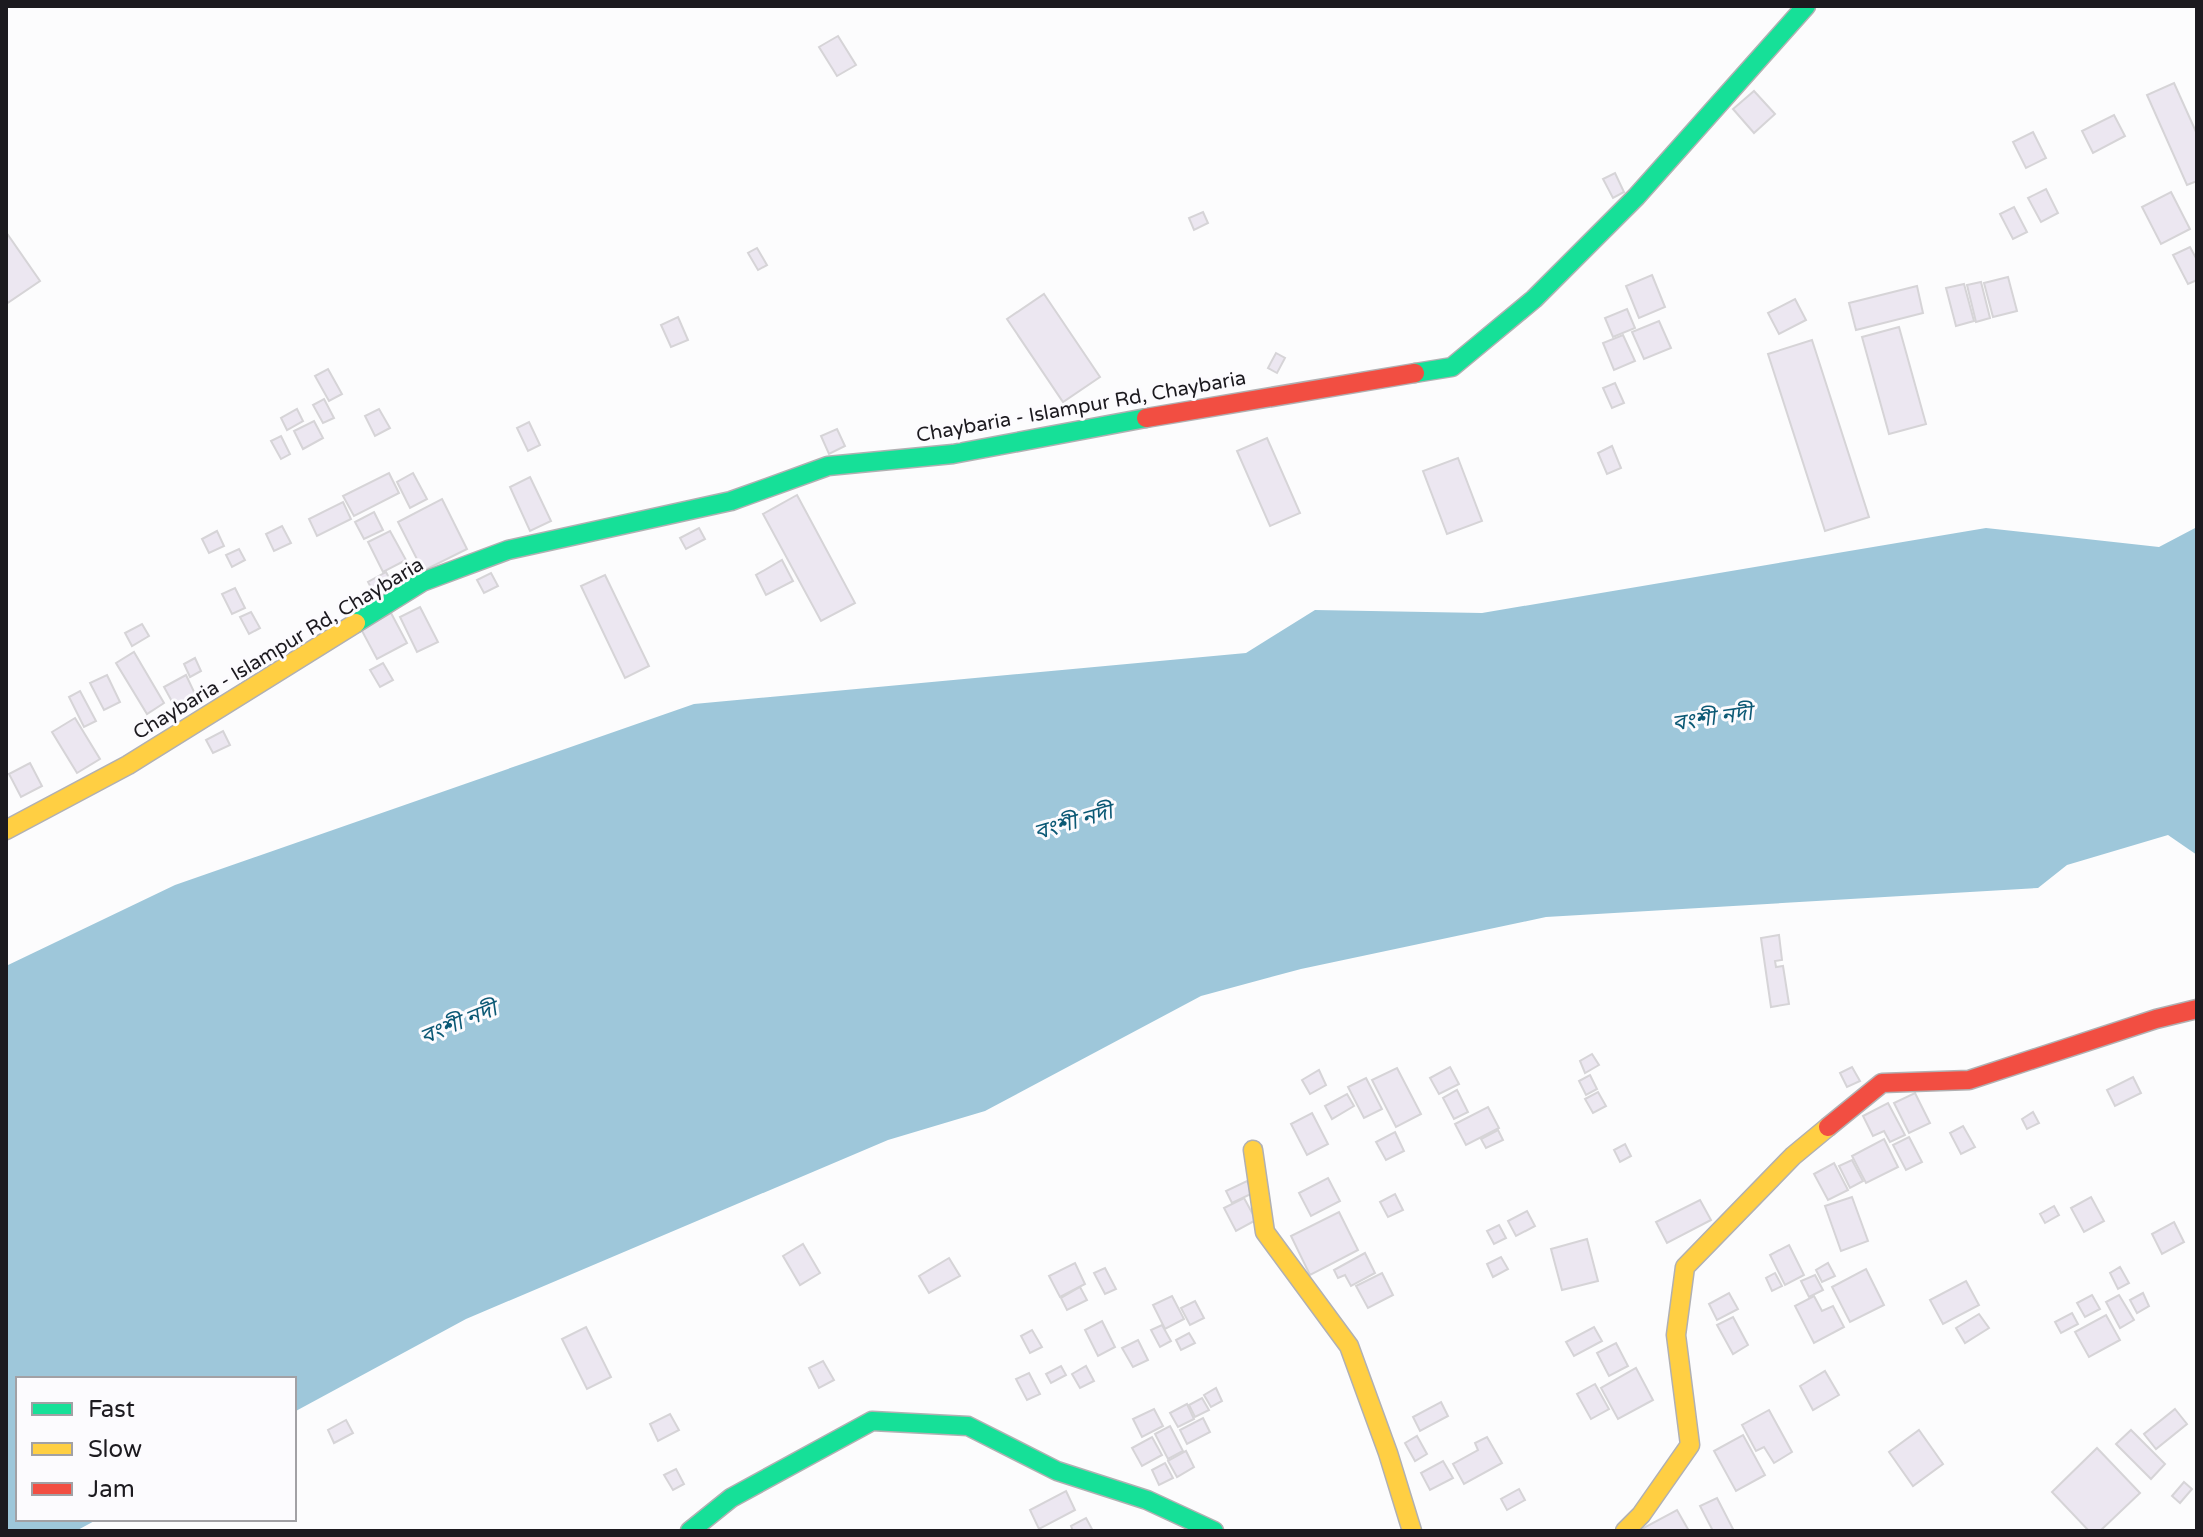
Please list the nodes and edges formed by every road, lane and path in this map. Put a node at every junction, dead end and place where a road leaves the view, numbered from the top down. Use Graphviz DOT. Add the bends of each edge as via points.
graph roads {
  1 [pos="1806,6"];
  2 [pos="6,830"];
  3 [pos="2197,1009"];
  4 [pos="1253,1150"];
  5 [pos="690,1531"];
  6 [pos="1214,1531"];
  7 [pos="1412,1531"];
  8 [pos="1625,1531"];
  1 -- 2 [label="street, Chaybaria - Islampur Rd, Chaybaria" via="1636,197 1534,299 1452,367 953,454 828,466 731,501 508,550 422,582 128,765"];
  3 -- 8 [label="street" via="1969,1080 1882,1083 1793,1156 1685,1267 1676,1335 1690,1445"];
  4 -- 7 [label="street" via="1265,1232 1349,1346"];
  5 -- 6 [label="street" via="731,1498 872,1421 968,1426 1057,1471 1147,1500"];
}
